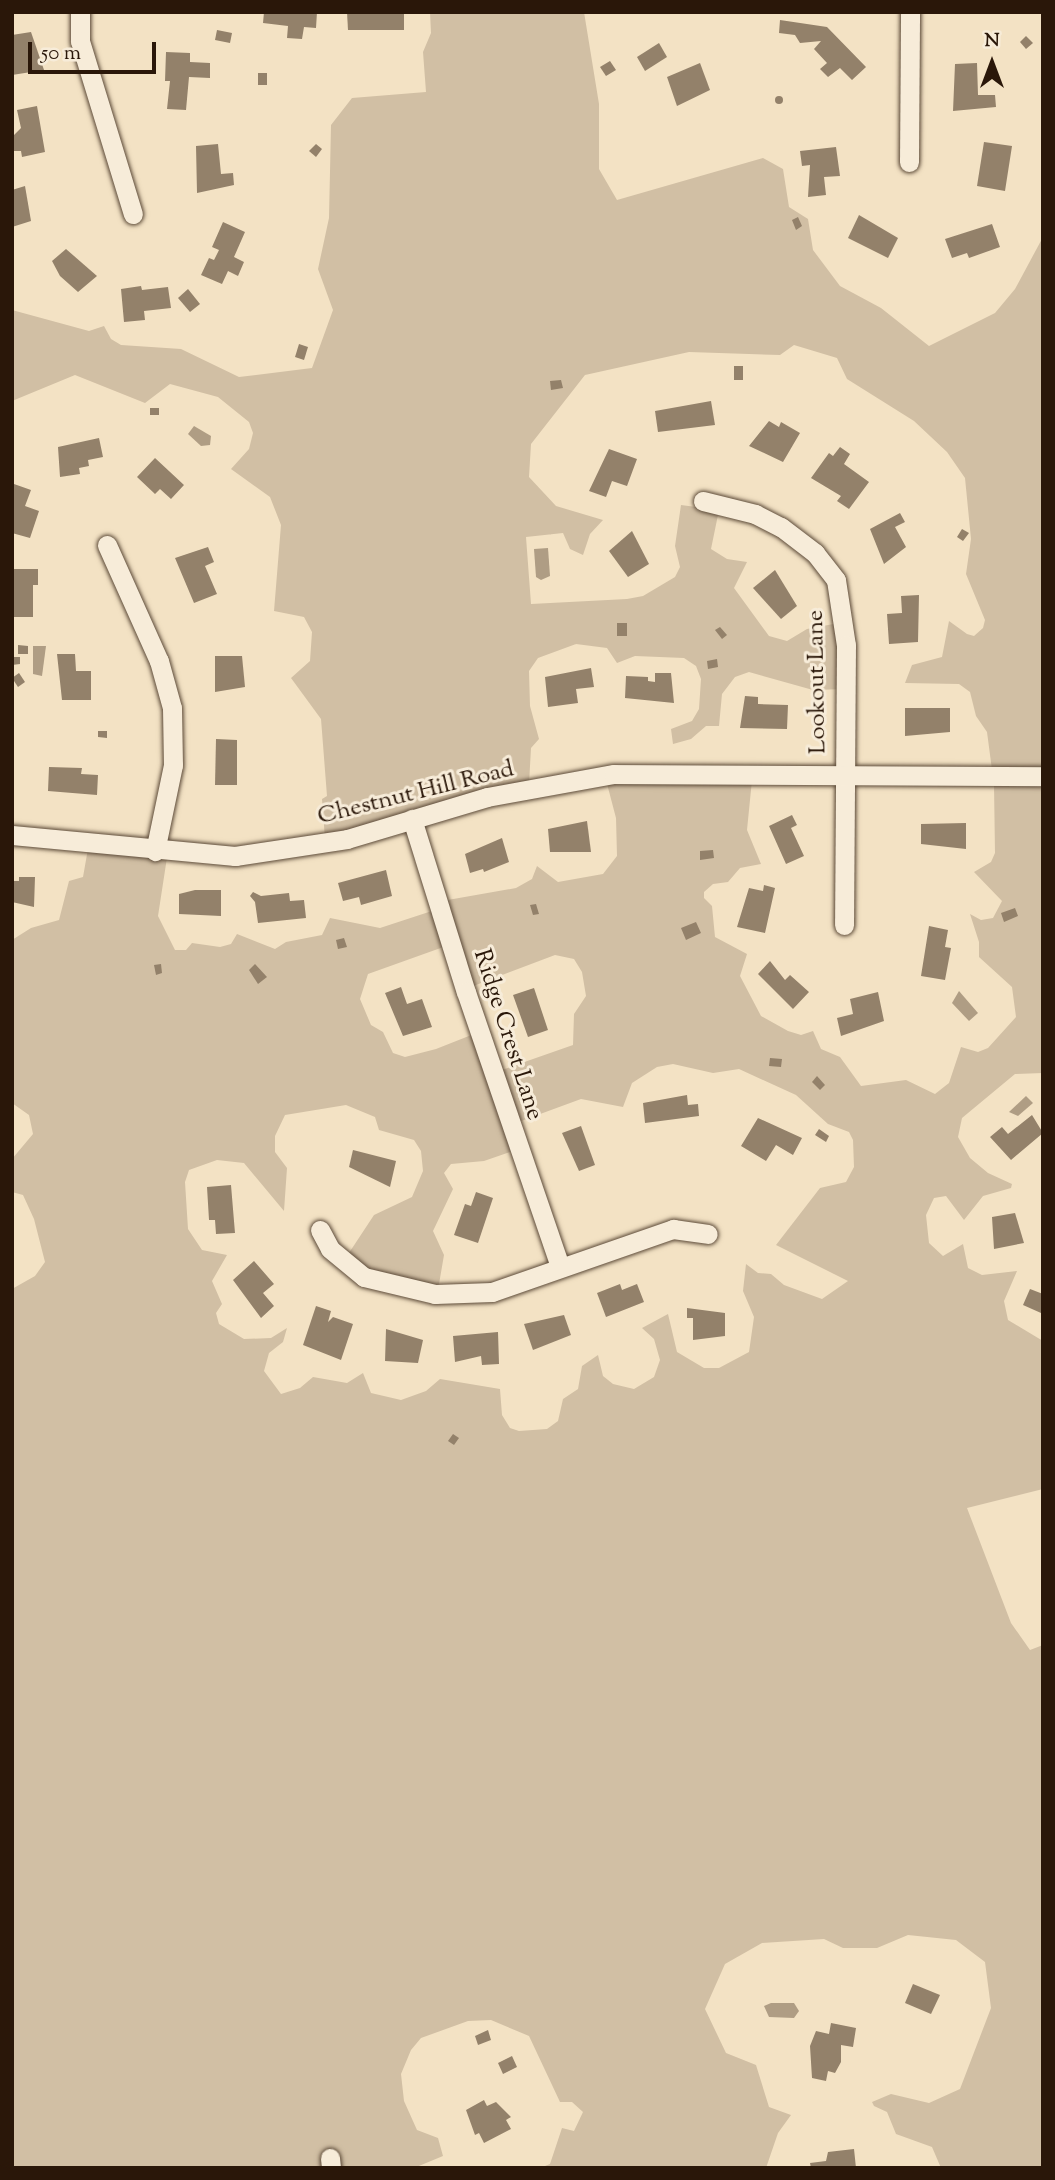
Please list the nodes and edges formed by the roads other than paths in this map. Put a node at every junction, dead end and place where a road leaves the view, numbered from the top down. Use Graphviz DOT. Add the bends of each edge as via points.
graph roads {
  1 [pos="80,12"];
  2 [pos="910,12"];
  3 [pos="909,162"];
  4 [pos="133,214"];
  5 [pos="703,501"];
  6 [pos="107,545"];
  7 [pos="845,776"];
  8 [pos="1043,776"];
  9 [pos="412,819"];
  10 [pos="12,835"];
  11 [pos="155,851"];
  12 [pos="844,925"];
  13 [pos="320,1230"];
  14 [pos="708,1234"];
  15 [pos="560,1266"];
  1 -- 4 [label="street" via="80,41"];
  2 -- 3 [label="street"];
  5 -- 7 [label="street, Lookout Lane" via="755,514 781,527 815,553 836,580 846,645"];
  6 -- 11 [label="street" via="159,661 172,708 173,765"];
  7 -- 8 [label="street, Chestnut Hill Road"];
  7 -- 9 [label="street, Chestnut Hill Road" via="614,774 487,797"];
  7 -- 12 [label="street, Lookout Lane"];
  9 -- 11 [label="street, Chestnut Hill Road" via="346,839 250,854"];
  9 -- 15 [label="street, Ridge Crest Lane"];
  10 -- 11 [label="street, Chestnut Hill Road"];
  13 -- 15 [label="street" via="330,1248 352,1269 381,1283 417,1292 492,1292"];
  14 -- 15 [label="street" via="673,1229"];
}
